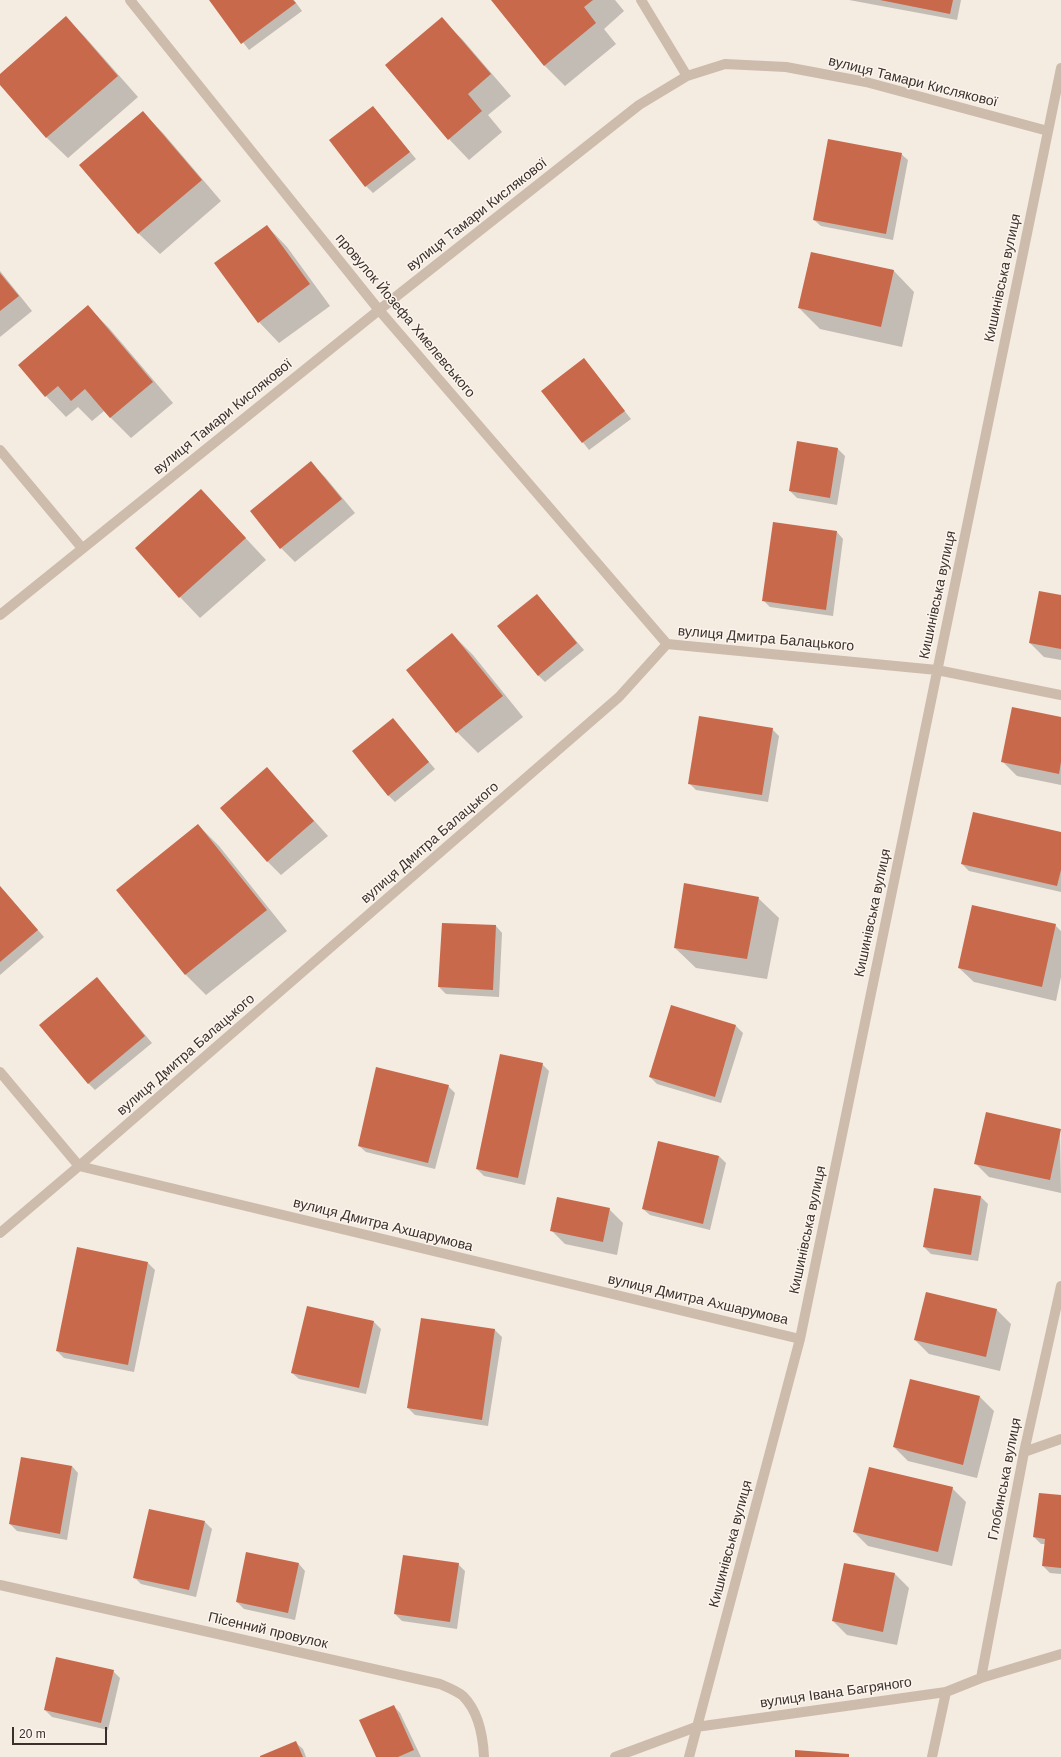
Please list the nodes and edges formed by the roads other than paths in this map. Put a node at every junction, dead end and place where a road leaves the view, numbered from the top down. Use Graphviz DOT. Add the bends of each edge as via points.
graph roads {
  1 [pos="130,0"];
  2 [pos="641,0"];
  3 [pos="1061,68"];
  4 [pos="687,76"];
  5 [pos="1048,130"];
  6 [pos="379,310"];
  7 [pos="0,450"];
  8 [pos="82,548"];
  9 [pos="0,616"];
  10 [pos="667,644"];
  11 [pos="937,670"];
  12 [pos="1061,695"];
  13 [pos="0,1072"];
  14 [pos="79,1166"];
  15 [pos="0,1233"];
  16 [pos="1061,1286"];
  17 [pos="800,1339"];
  18 [pos="1061,1439"];
  19 [pos="1024,1452"];
  20 [pos="0,1585"];
  21 [pos="1061,1654"];
  22 [pos="981,1678"];
  23 [pos="946,1692"];
  24 [pos="696,1727"];
  25 [pos="484,1757"];
  26 [pos="616,1757"];
  27 [pos="689,1757"];
  28 [pos="932,1757"];
  1 -- 6 [label="street, провулок Йозефа Хмелевського"];
  2 -- 4 [label="street"];
  3 -- 5 [label="street, Кишинівська вулиця"];
  4 -- 5 [label="street, вулиця Тамари Кислякової" via="724,64 786,67 866,82"];
  4 -- 6 [label="street, вулиця Тамари Кислякової" via="639,105"];
  5 -- 11 [label="street, Кишинівська вулиця"];
  6 -- 8 [label="street, вулиця Тамари Кислякової"];
  6 -- 10 [label="street, провулок Йозефа Хмелевського"];
  7 -- 8 [label="street"];
  8 -- 9 [label="street, вулиця Тамари Кислякової"];
  10 -- 11 [label="street, вулиця Дмитра Балацького"];
  10 -- 14 [label="street, вулиця Дмитра Балацького" via="619,697"];
  11 -- 12 [label="street, вулиця Дмитра Балацького"];
  11 -- 17 [label="street, Кишинівська вулиця"];
  13 -- 14 [label="street"];
  14 -- 15 [label="street, вулиця Дмитра Балацького"];
  14 -- 17 [label="street, вулиця Дмитра Ахшарумова"];
  16 -- 19 [label="street, Глобинська вулиця"];
  17 -- 24 [label="street, Кишинівська вулиця"];
  18 -- 19 [label="street"];
  19 -- 22 [label="street, Глобинська вулиця"];
  20 -- 25 [label="street, Пісенний провулок" via="440,1684 462,1695 475,1713 483,1736"];
  21 -- 22 [label="street, вулиця Івана Багряного"];
  22 -- 23 [label="street, вулиця Івана Багряного"];
  23 -- 24 [label="street, вулиця Івана Багряного"];
  23 -- 28 [label="street"];
  24 -- 26 [label="street, вулиця Івана Багряного"];
  24 -- 27 [label="street, Кишинівська вулиця"];
}
